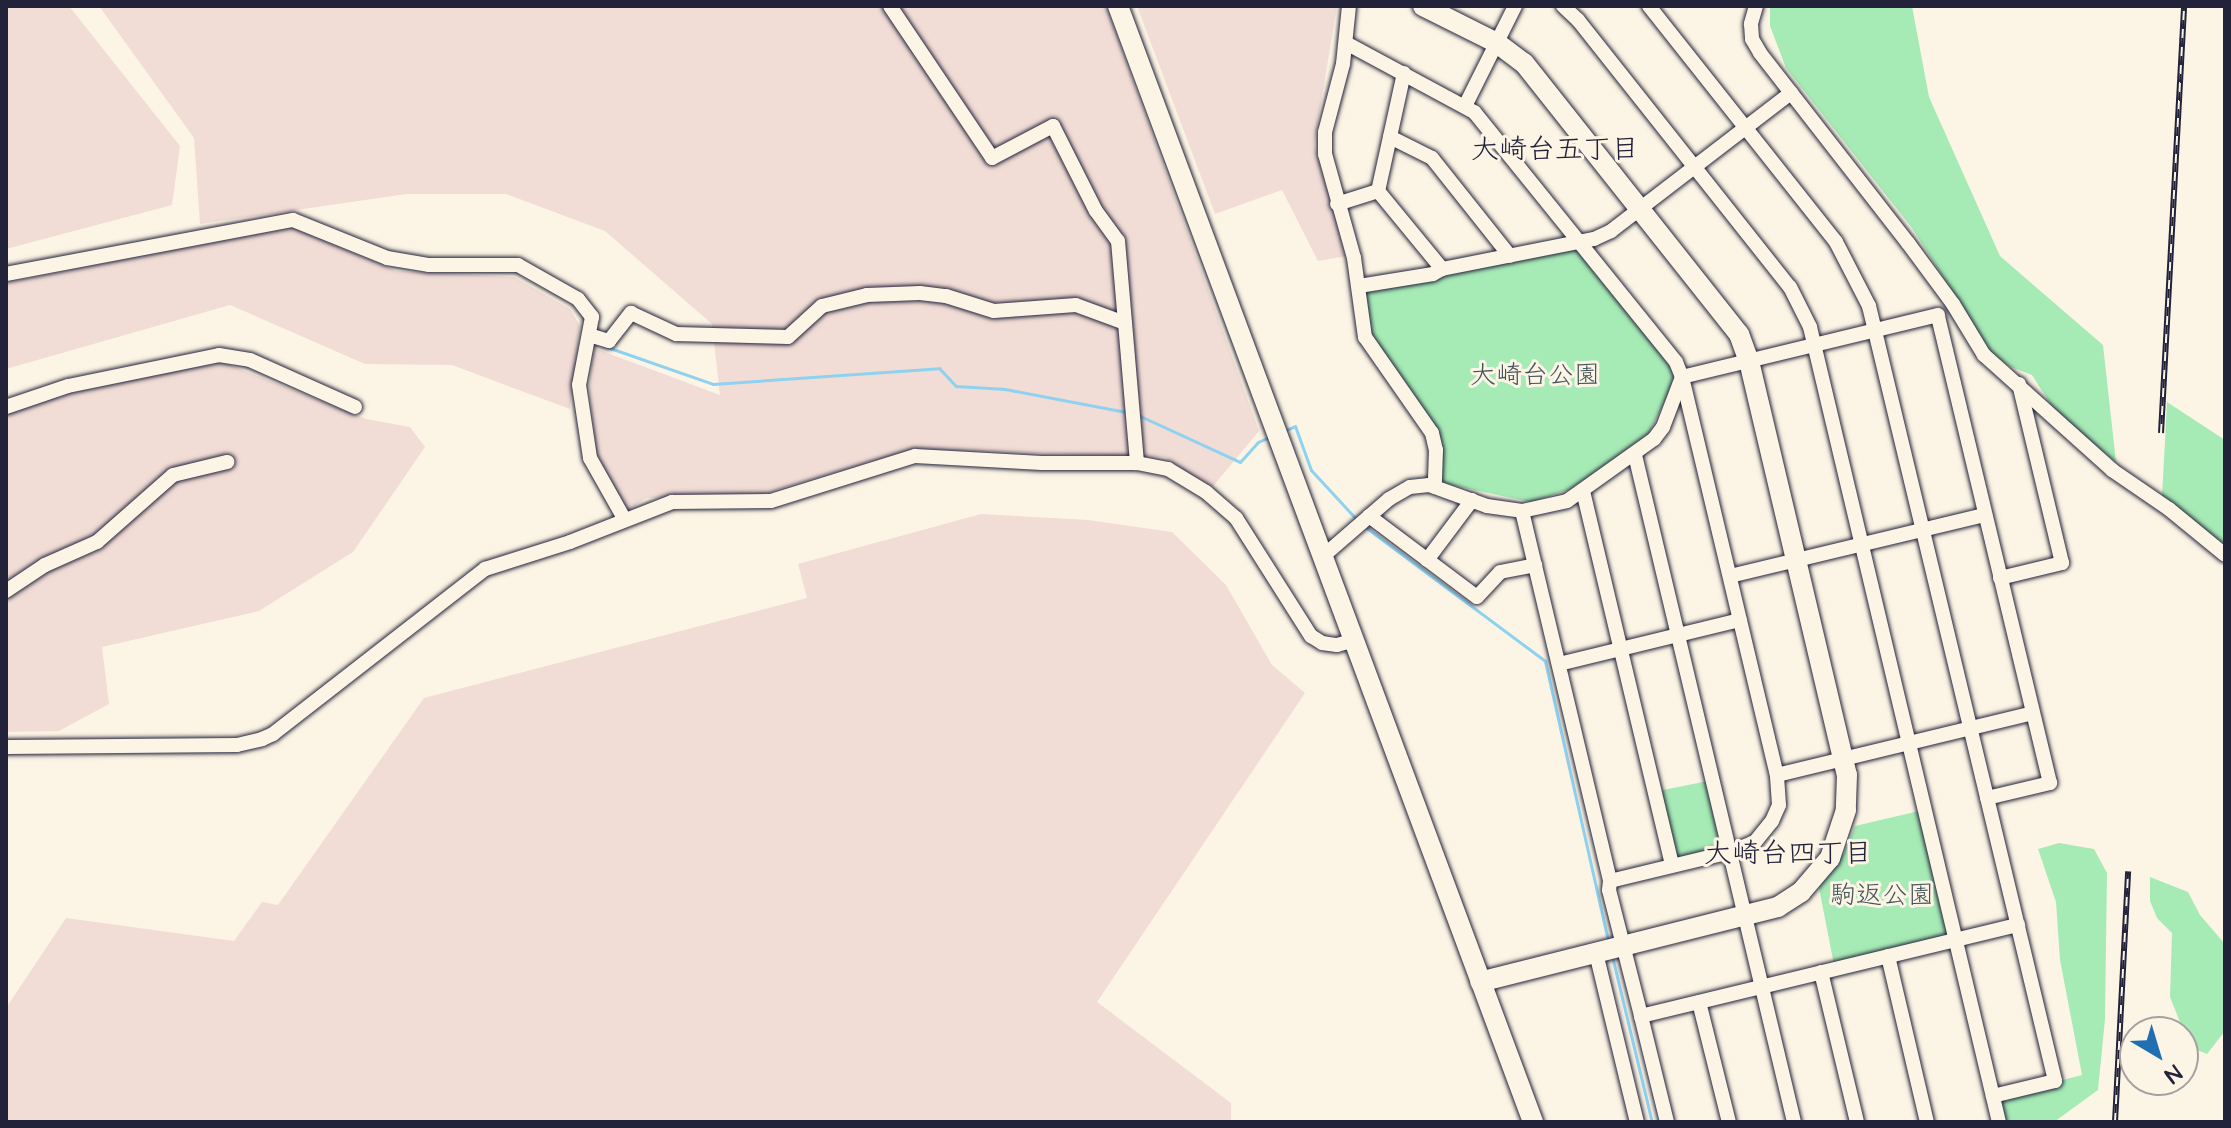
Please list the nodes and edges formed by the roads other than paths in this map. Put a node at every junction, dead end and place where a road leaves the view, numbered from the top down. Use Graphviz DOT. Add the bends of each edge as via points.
graph roads {
  1 [pos="890,6"];
  2 [pos="1118,6"];
  3 [pos="1349,6"];
  4 [pos="1423,6"];
  5 [pos="1515,6"];
  6 [pos="1563,6"];
  7 [pos="1585,6"];
  8 [pos="1756,6"];
  9 [pos="1653,8"];
  10 [pos="1578,20"];
  11 [pos="1346,43"];
  12 [pos="1497,43"];
  13 [pos="1404,73"];
  14 [pos="1791,93"];
  15 [pos="1465,106"];
  16 [pos="1745,128"];
  17 [pos="1390,137"];
  18 [pos="1695,167"];
  19 [pos="1378,191"];
  20 [pos="1337,204"];
  21 [pos="1642,209"];
  22 [pos="1580,241"];
  23 [pos="1510,256"];
  24 [pos="1442,269"];
  25 [pos="6,274"];
  26 [pos="1359,286"];
  27 [pos="1125,323"];
  28 [pos="1876,330"];
  29 [pos="589,335"];
  30 [pos="1814,345"];
  31 [pos="1749,361"];
  32 [pos="1682,377"];
  33 [pos="2019,384"];
  34 [pos="6,407"];
  35 [pos="355,407"];
  36 [pos="1635,455"];
  37 [pos="227,462"];
  38 [pos="1137,463"];
  39 [pos="1435,487"];
  40 [pos="1583,491"];
  41 [pos="1472,500"];
  42 [pos="1522,511"];
  43 [pos="1985,515"];
  44 [pos="1369,516"];
  45 [pos="625,520"];
  46 [pos="1924,530"];
  47 [pos="1862,545"];
  48 [pos="2225,555"];
  49 [pos="1321,558"];
  50 [pos="1427,560"];
  51 [pos="1796,560"];
  52 [pos="1535,565"];
  53 [pos="1730,576"];
  54 [pos="2000,578"];
  55 [pos="6,591"];
  56 [pos="1740,620"];
  57 [pos="1678,635"];
  58 [pos="1352,641"];
  59 [pos="1620,649"];
  60 [pos="1559,664"];
  61 [pos="2033,713"];
  62 [pos="1971,728"];
  63 [pos="1909,743"];
  64 [pos="6,747"];
  65 [pos="1844,759"];
  66 [pos="1777,775"];
  67 [pos="1987,798"];
  68 [pos="1730,852"];
  69 [pos="1672,866"];
  70 [pos="1610,881"];
  71 [pos="1746,917"];
  72 [pos="2018,925"];
  73 [pos="1956,940"];
  74 [pos="1622,947"];
  75 [pos="1596,953"];
  76 [pos="1888,956"];
  77 [pos="1821,972"];
  78 [pos="1480,982"];
  79 [pos="1762,987"];
  80 [pos="1699,1002"];
  81 [pos="1641,1016"];
  82 [pos="1993,1096"];
  83 [pos="1533,1122"];
  84 [pos="1637,1122"];
  85 [pos="1667,1122"];
  86 [pos="1729,1122"];
  87 [pos="1794,1122"];
  88 [pos="1857,1122"];
  89 [pos="1927,1122"];
  90 [pos="1999,1122"];
  1 -- 27 [label="street" via="992,158 1053,126 1096,211 1118,241"];
  2 -- 49 [label="street"];
  3 -- 11 [label="street"];
  4 -- 12 [label="street"];
  5 -- 12 [label="street"];
  6 -- 10 [label="street"];
  7 -- 10 [label="street"];
  8 -- 14 [label="street" via="1752,39"];
  9 -- 16 [label="street"];
  10 -- 18 [label="street"];
  11 -- 13 [label="street"];
  11 -- 20 [label="street" via="1325,132"];
  12 -- 15 [label="street"];
  12 -- 21 [label="street" via="1536,77"];
  13 -- 15 [label="street"];
  13 -- 17 [label="street"];
  14 -- 16 [label="street"];
  14 -- 33 [label="street" via="1953,304 1984,355"];
  15 -- 22 [label="street" via="1488,126"];
  16 -- 18 [label="street"];
  16 -- 28 [label="street" via="1845,256"];
  17 -- 19 [label="street"];
  17 -- 23 [label="street" via="1432,158"];
  18 -- 21 [label="street"];
  18 -- 30 [label="street" via="1790,287"];
  19 -- 20 [label="street"];
  19 -- 24 [label="street"];
  20 -- 26 [label="street"];
  21 -- 22 [label="street" via="1611,231"];
  21 -- 31 [label="street" via="1739,334"];
  22 -- 23 [label="street"];
  22 -- 32 [label="street" via="1676,362"];
  23 -- 24 [label="street"];
  24 -- 26 [label="street"];
  25 -- 29 [label="street" via="293,220 387,258 429,265 518,265 578,299 592,317"];
  26 -- 39 [label="street" via="1365,337 1432,433"];
  27 -- 29 [label="street" via="1076,305 994,311 920,293 867,295 822,306 788,337 676,334 631,313 609,341"];
  27 -- 38 [label="street"];
  28 -- 30 [label="street"];
  28 -- 43 [label="street" via="1938,315"];
  28 -- 46 [label="street"];
  29 -- 45 [label="street" via="579,385 590,458"];
  30 -- 31 [label="street"];
  30 -- 47 [label="street"];
  31 -- 32 [label="street"];
  31 -- 51 [label="street"];
  32 -- 36 [label="street" via="1663,427"];
  32 -- 53 [label="street"];
  33 -- 48 [label="street" via="2112,470"];
  33 -- 54 [label="street" via="2062,563"];
  34 -- 35 [label="street" via="68,386 219,355 250,360"];
  36 -- 40 [label="street"];
  36 -- 57 [label="street"];
  37 -- 55 [label="street" via="173,475 97,542 45,565"];
  38 -- 45 [label="street" via="915,456 771,501 672,502"];
  38 -- 58 [label="street" via="1185,477 1236,518 1311,636 1337,645"];
  39 -- 41 [label="street"];
  39 -- 44 [label="street" via="1410,487"];
  40 -- 42 [label="street" via="1551,507"];
  40 -- 59 [label="street"];
  41 -- 42 [label="street"];
  41 -- 50 [label="street"];
  42 -- 52 [label="street"];
  43 -- 46 [label="street"];
  43 -- 54 [label="street"];
  44 -- 49 [label="street"];
  44 -- 50 [label="street"];
  45 -- 64 [label="street" via="473,576 262,739 237,745"];
  46 -- 47 [label="street"];
  46 -- 62 [label="street"];
  47 -- 51 [label="street"];
  47 -- 63 [label="street"];
  49 -- 58 [label="street"];
  50 -- 52 [label="street" via="1477,597 1500,572"];
  51 -- 53 [label="street"];
  51 -- 65 [label="street"];
  52 -- 60 [label="street"];
  53 -- 56 [label="street"];
  54 -- 61 [label="street"];
  56 -- 57 [label="street"];
  56 -- 66 [label="street"];
  57 -- 59 [label="street"];
  57 -- 68 [label="street"];
  58 -- 78 [label="street"];
  59 -- 60 [label="street"];
  59 -- 69 [label="street"];
  60 -- 70 [label="street"];
  61 -- 62 [label="street"];
  61 -- 67 [label="street" via="2050,783"];
  62 -- 63 [label="street"];
  62 -- 67 [label="street"];
  63 -- 65 [label="street"];
  63 -- 73 [label="street"];
  65 -- 66 [label="street"];
  65 -- 71 [label="street" via="1846,810 1830,858 1801,892 1778,907"];
  66 -- 68 [label="street" via="1779,805 1772,821 1755,842"];
  67 -- 72 [label="street"];
  68 -- 69 [label="street"];
  68 -- 71 [label="street"];
  69 -- 70 [label="street"];
  70 -- 74 [label="street"];
  71 -- 74 [label="street"];
  71 -- 79 [label="street"];
  72 -- 73 [label="street"];
  72 -- 82 [label="street" via="2055,1081"];
  73 -- 76 [label="street"];
  73 -- 82 [label="street"];
  74 -- 75 [label="street"];
  74 -- 81 [label="street"];
  75 -- 78 [label="street"];
  75 -- 84 [label="street"];
  76 -- 77 [label="street"];
  76 -- 89 [label="street"];
  77 -- 79 [label="street"];
  77 -- 88 [label="street"];
  78 -- 83 [label="street"];
  79 -- 80 [label="street"];
  79 -- 87 [label="street"];
  80 -- 81 [label="street"];
  80 -- 86 [label="street"];
  81 -- 85 [label="street"];
  82 -- 90 [label="street"];
}
